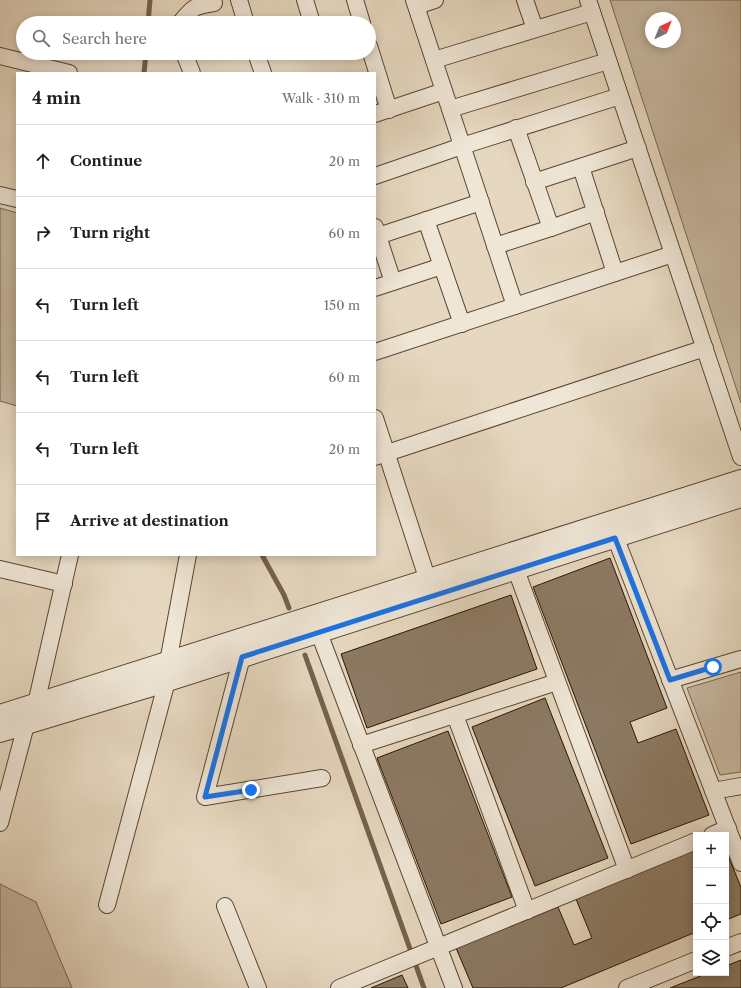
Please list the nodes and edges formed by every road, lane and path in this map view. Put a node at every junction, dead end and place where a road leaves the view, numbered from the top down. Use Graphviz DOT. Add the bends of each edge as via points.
graph roads {
  1 [pos="239,0"];
  2 [pos="305,0"];
  3 [pos="355,0"];
  4 [pos="435,0"];
  5 [pos="525,0"];
  6 [pos="214,3"];
  7 [pos="416,3"];
  8 [pos="590,6"];
  9 [pos="186,16"];
  10 [pos="244,16"];
  11 [pos="310,16"];
  12 [pos="358,16"];
  13 [pos="535,29"];
  14 [pos="0,56"];
  15 [pos="16,60"];
  16 [pos="16,60"];
  17 [pos="187,60"];
  18 [pos="259,60"];
  19 [pos="372,60"];
  20 [pos="434,60"];
  21 [pos="608,61"];
  22 [pos="65,72"];
  23 [pos="192,72"];
  24 [pos="263,72"];
  25 [pos="374,72"];
  26 [pos="376,82"];
  27 [pos="444,91"];
  28 [pos="620,96"];
  29 [pos="450,109"];
  30 [pos="382,112"];
  31 [pos="516,128"];
  32 [pos="462,146"];
  33 [pos="638,148"];
  34 [pos="581,167"];
  35 [pos="376,176"];
  36 [pos="534,182"];
  37 [pos="0,195"];
  38 [pos="16,200"];
  39 [pos="481,202"];
  40 [pos="596,212"];
  41 [pos="426,220"];
  42 [pos="550,228"];
  43 [pos="376,232"];
  44 [pos="495,246"];
  45 [pos="673,254"];
  46 [pos="442,266"];
  47 [pos="615,273"];
  48 [pos="393,282"];
  49 [pos="376,288"];
  50 [pos="515,306"];
  51 [pos="462,324"];
  52 [pos="705,348"];
  53 [pos="376,352"];
  54 [pos="376,424"];
  55 [pos="381,455"];
  56 [pos="741,457"];
  57 [pos="741,480"];
  58 [pos="741,497"];
  59 [pos="612,530"];
  60 [pos="70,556"];
  61 [pos="188,556"];
  62 [pos="0,569"];
  63 [pos="516,570"];
  64 [pos="64,584"];
  65 [pos="430,588"];
  66 [pos="319,633"];
  67 [pos="242,657"];
  68 [pos="741,659"];
  69 [pos="167,672"];
  70 [pos="670,680"];
  71 [pos="557,682"];
  72 [pos="36,704"];
  73 [pos="0,715"];
  74 [pos="455,715"];
  75 [pos="26,724"];
  76 [pos="0,732"];
  77 [pos="361,744"];
  78 [pos="322,778"];
  79 [pos="741,786"];
  80 [pos="713,791"];
  81 [pos="0,823"];
  82 [pos="728,828"];
  83 [pos="719,832"];
  84 [pos="693,842"];
  85 [pos="741,862"];
  86 [pos="626,870"];
  87 [pos="107,905"];
  88 [pos="225,906"];
  89 [pos="527,911"];
  90 [pos="741,942"];
  91 [pos="729,947"];
  92 [pos="431,950"];
  93 [pos="693,961"];
  94 [pos="258,988"];
  95 [pos="339,988"];
  96 [pos="454,988"];
  97 [pos="628,988"];
  1 -- 10 [label="street"];
  2 -- 11 [label="street"];
  3 -- 12 [label="street"];
  4 -- 7 [label="street"];
  5 -- 13 [label="street"];
  6 -- 9 [label="street" via="198,5"];
  7 -- 20 [label="street"];
  8 -- 13 [label="street"];
  8 -- 21 [label="street"];
  13 -- 20 [label="street"];
  14 -- 15 [label="street"];
  16 -- 22 [label="street"];
  17 -- 23 [label="street"];
  18 -- 24 [label="street"];
  19 -- 25 [label="street"];
  20 -- 27 [label="street"];
  21 -- 28 [label="street"];
  21 -- 29 [label="street"];
  26 -- 30 [label="street"];
  27 -- 29 [label="street"];
  27 -- 30 [label="street"];
  28 -- 31 [label="street"];
  28 -- 33 [label="street"];
  29 -- 32 [label="street"];
  31 -- 32 [label="street"];
  31 -- 36 [label="street"];
  32 -- 35 [label="street"];
  32 -- 39 [label="street"];
  33 -- 34 [label="street"];
  33 -- 45 [label="street"];
  34 -- 36 [label="street"];
  34 -- 40 [label="street"];
  36 -- 42 [label="street"];
  37 -- 38 [label="street"];
  39 -- 41 [label="street"];
  39 -- 44 [label="street"];
  40 -- 42 [label="street"];
  40 -- 47 [label="street"];
  41 -- 43 [label="street"];
  41 -- 46 [label="street"];
  42 -- 44 [label="street"];
  43 -- 48 [label="street"];
  44 -- 50 [label="street"];
  45 -- 47 [label="street"];
  45 -- 52 [label="street"];
  46 -- 48 [label="street"];
  46 -- 51 [label="street"];
  47 -- 50 [label="street"];
  48 -- 49 [label="street"];
  50 -- 51 [label="street"];
  51 -- 53 [label="street"];
  52 -- 55 [label="street"];
  52 -- 56 [label="street"];
  54 -- 55 [label="street"];
  55 -- 65 [label="street"];
  57 -- 59 [label="street"];
  58 -- 59 [label="street"];
  59 -- 63 [label="street"];
  59 -- 65 [label="street"];
  59 -- 70 [label="street"];
  60 -- 64 [label="street"];
  61 -- 69 [label="street"];
  62 -- 64 [label="street"];
  63 -- 65 [label="street"];
  63 -- 71 [label="street"];
  64 -- 72 [label="street"];
  65 -- 66 [label="street"];
  65 -- 69 [label="street"];
  66 -- 67 [label="street"];
  66 -- 77 [label="street"];
  67 -- 69 [label="street"];
  67 -- 78 [label="street" via="205,797"];
  68 -- 70 [label="street"];
  69 -- 72 [label="street"];
  69 -- 75 [label="street"];
  69 -- 87 [label="street"];
  70 -- 80 [label="street"];
  71 -- 74 [label="street"];
  71 -- 86 [label="street"];
  72 -- 73 [label="street"];
  72 -- 75 [label="street"];
  74 -- 77 [label="street"];
  74 -- 89 [label="street"];
  75 -- 76 [label="street"];
  75 -- 81 [label="street"];
  77 -- 92 [label="street"];
  79 -- 80 [label="street"];
  80 -- 82 [label="street"];
  82 -- 83 [label="street"];
  82 -- 85 [label="street"];
  84 -- 86 [label="street"];
  86 -- 89 [label="street"];
  88 -- 94 [label="street"];
  89 -- 92 [label="street"];
  90 -- 91 [label="street"];
  92 -- 95 [label="street"];
  92 -- 96 [label="street"];
  93 -- 97 [label="street"];
}
